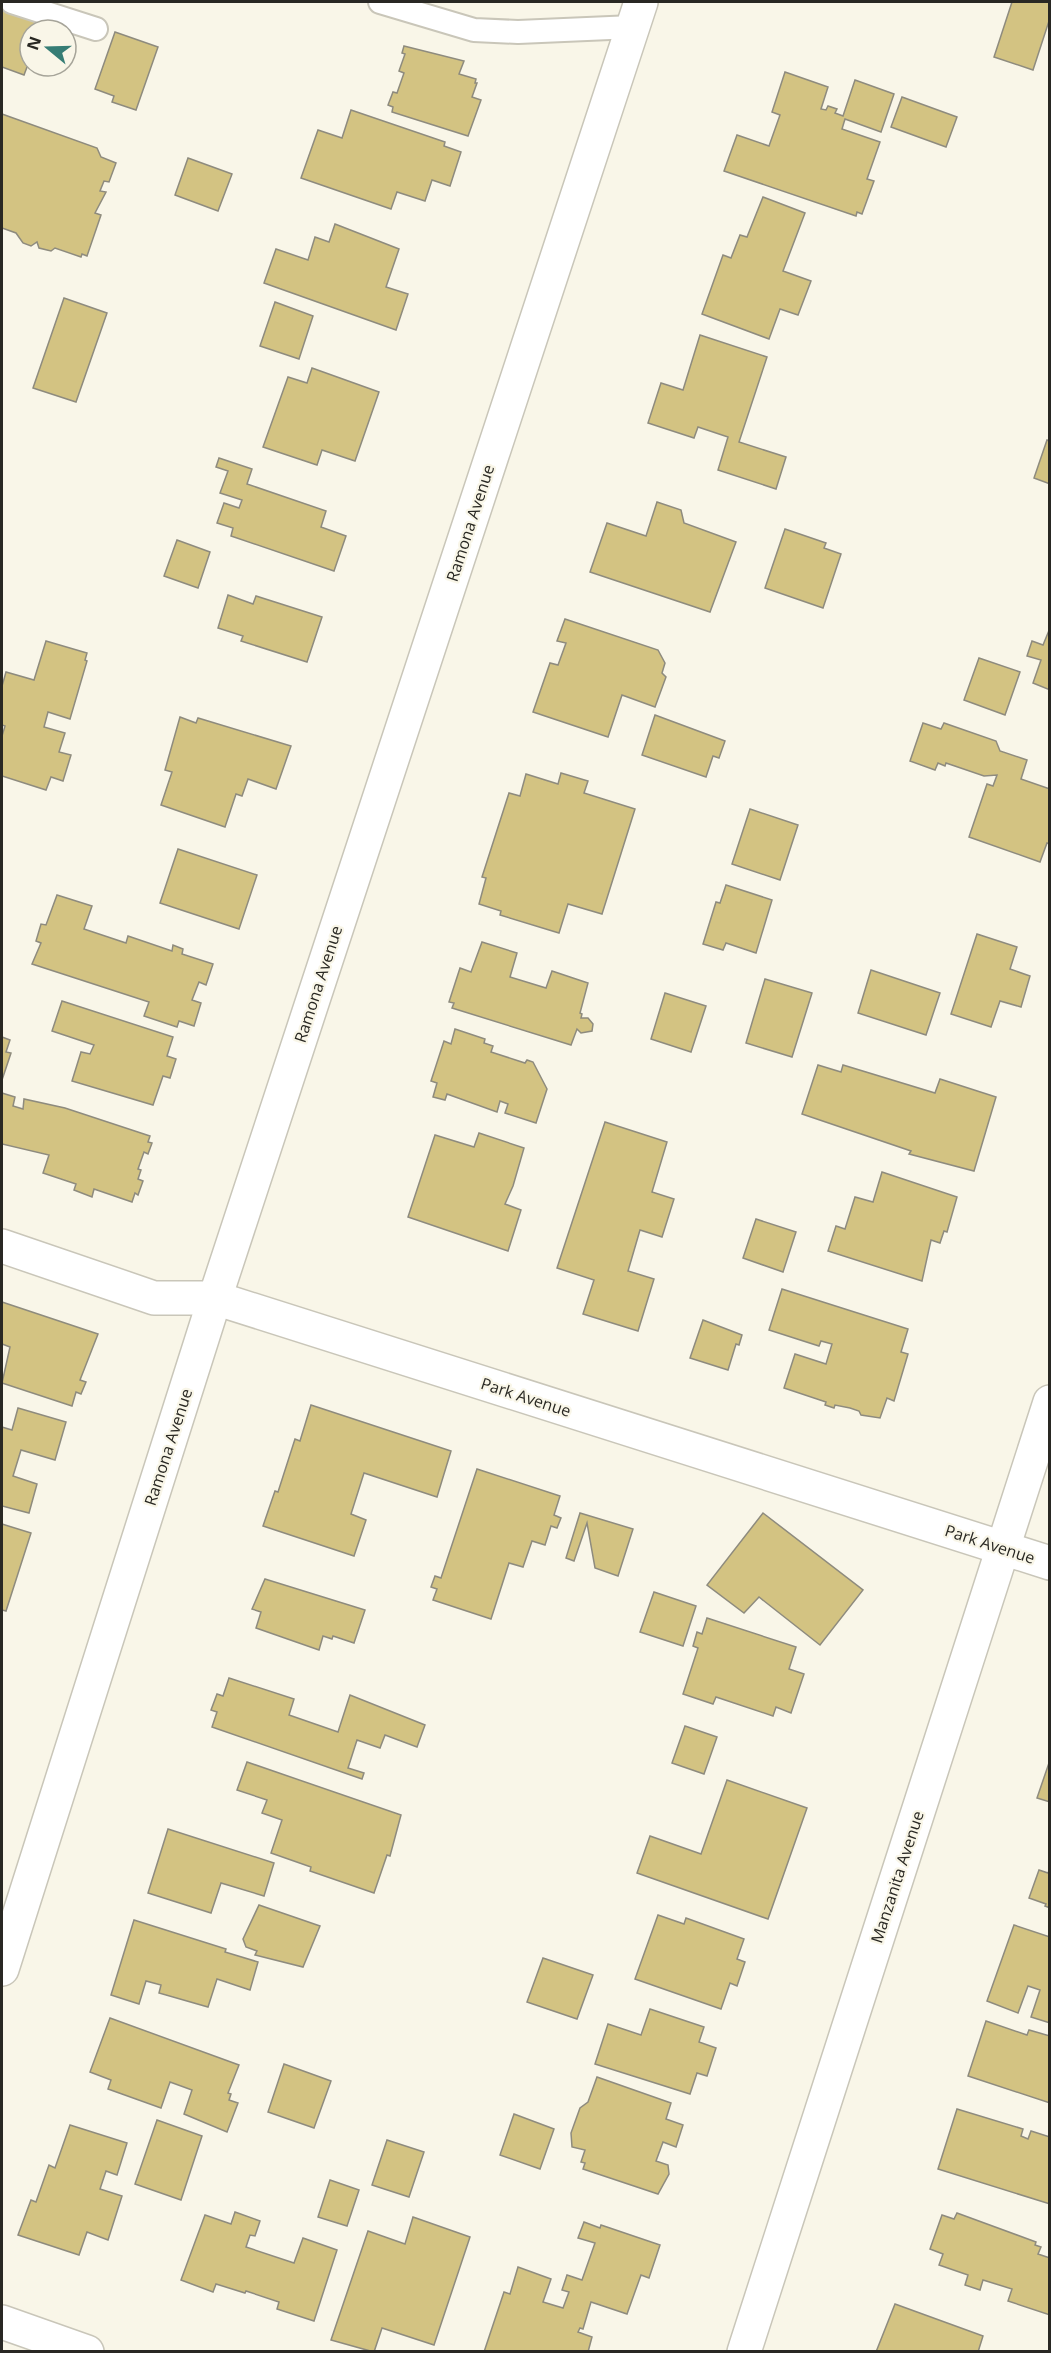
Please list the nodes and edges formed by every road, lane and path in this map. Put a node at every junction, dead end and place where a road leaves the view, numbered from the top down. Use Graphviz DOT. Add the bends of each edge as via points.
graph roads {
  1 [pos="12,2"];
  2 [pos="380,2"];
  3 [pos="637,14"];
  4 [pos="96,29"];
  5 [pos="2,1246"];
  6 [pos="215,1298"];
  7 [pos="1050,1402"];
  8 [pos="1002,1548"];
  9 [pos="1050,1563"];
  10 [pos="2,1969"];
  11 [pos="2,2322"];
  12 [pos="87,2352"];
  13 [pos="744,2352"];
  1 -- 4 [label="lane"];
  2 -- 3 [label="lane" via="474,30 518,32"];
  3 -- 6 [label="street, Ramona Avenue"];
  5 -- 6 [label="street, Park Avenue" via="154,1298"];
  6 -- 8 [label="street, Park Avenue"];
  6 -- 10 [label="street, Ramona Avenue"];
  7 -- 8 [label="street, Manzanita Avenue"];
  8 -- 9 [label="street, Park Avenue"];
  8 -- 13 [label="street, Manzanita Avenue"];
  11 -- 12 [label="street"];
}
